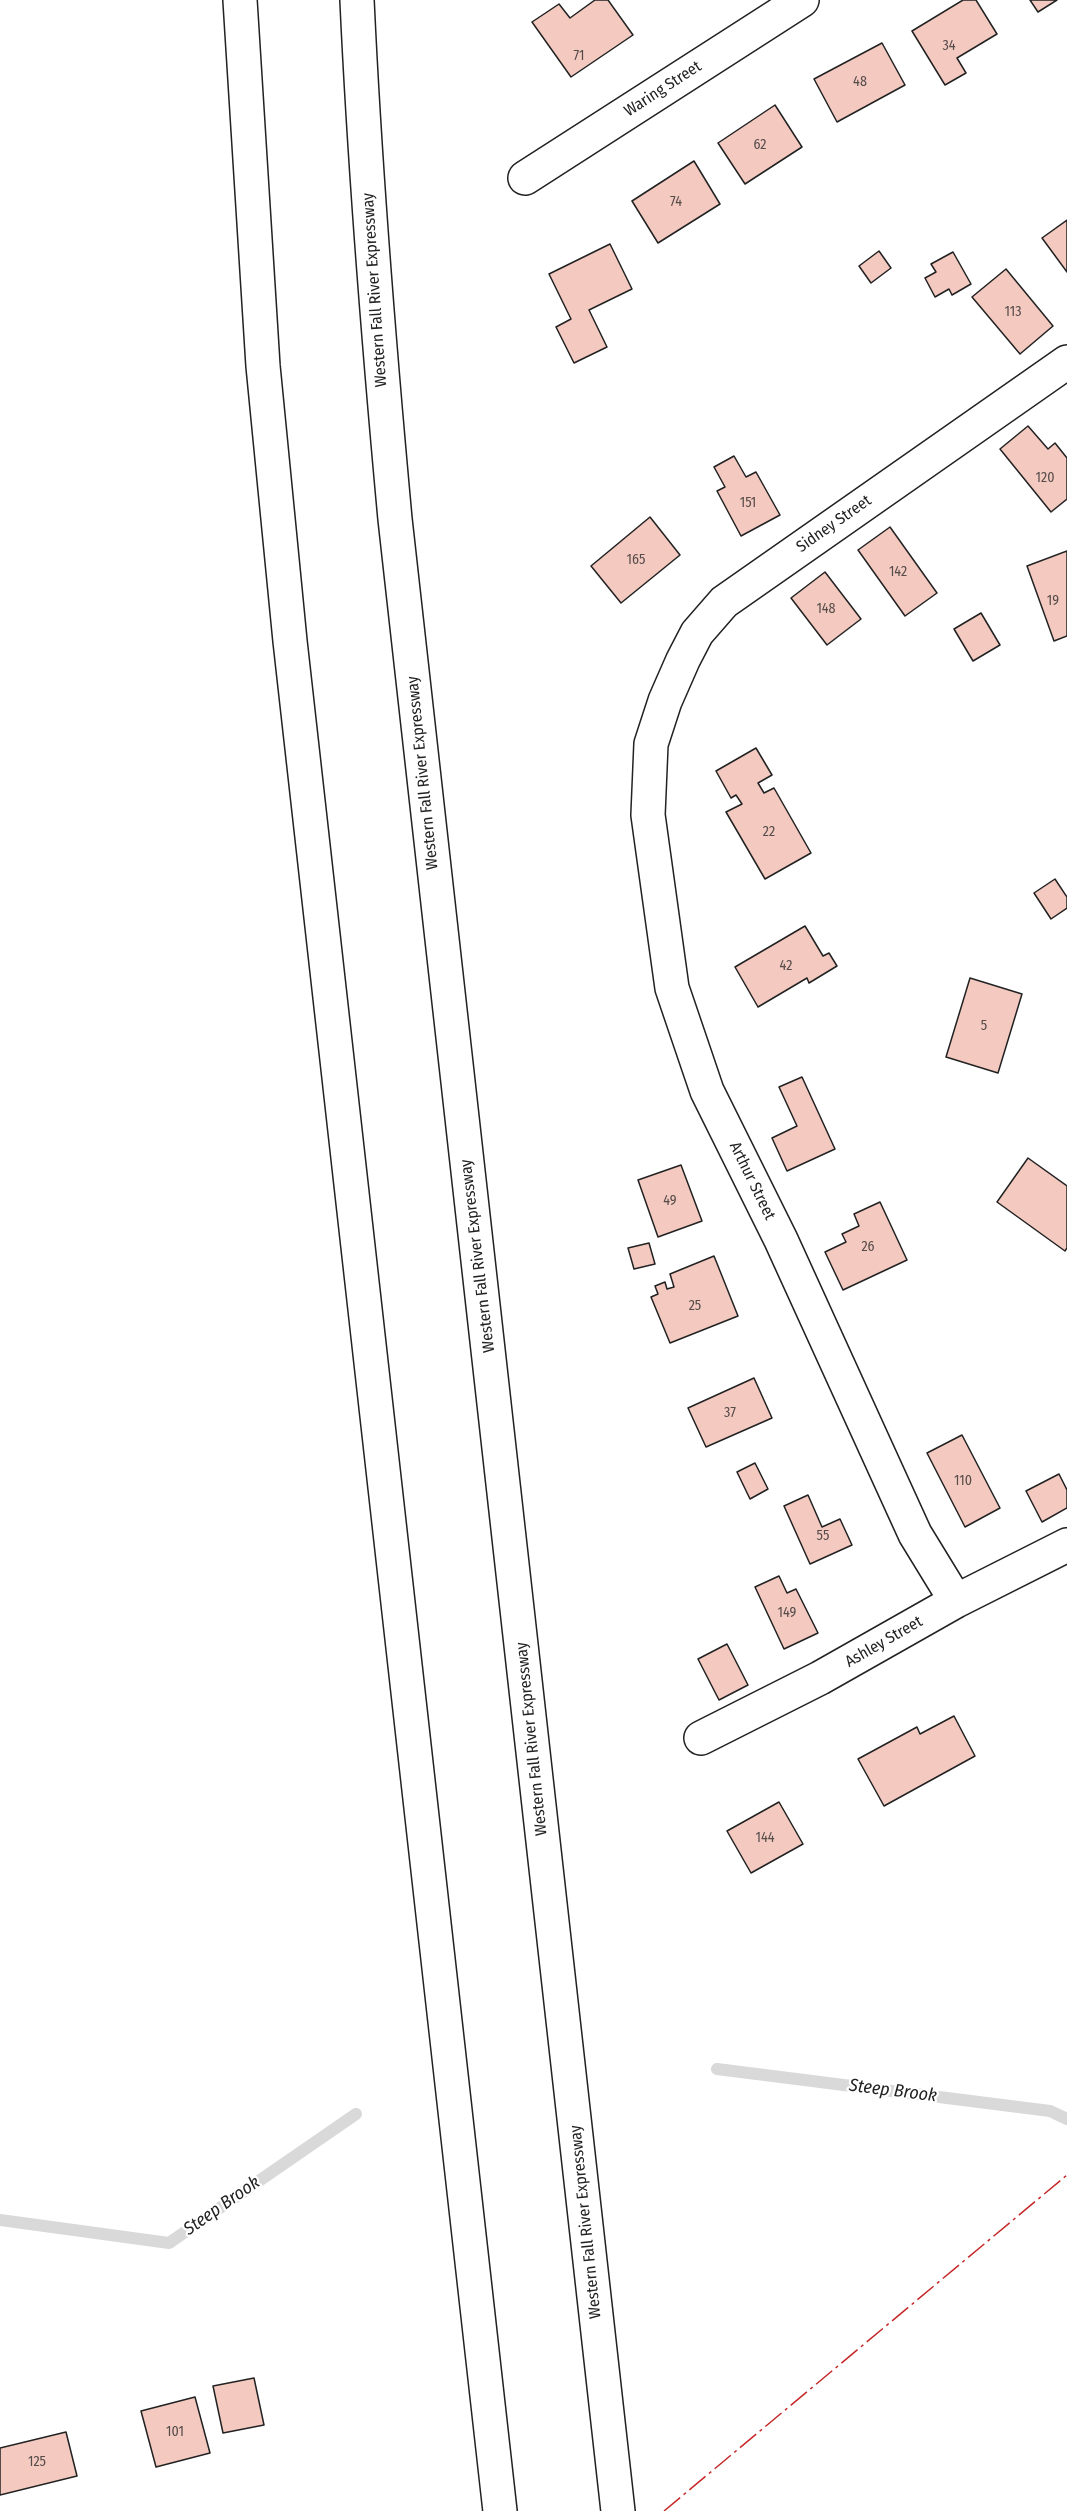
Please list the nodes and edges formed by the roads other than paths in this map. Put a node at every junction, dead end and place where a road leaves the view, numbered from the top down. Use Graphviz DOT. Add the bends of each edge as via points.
graph roads {
  1 [pos="240,0"];
  2 [pos="357,0"];
  3 [pos="802,0"];
  4 [pos="525,178"];
  5 [pos="1067,362"];
  6 [pos="656,733"];
  7 [pos="1067,1545"];
  8 [pos="956,1601"];
  9 [pos="701,1738"];
  10 [pos="500,2511"];
  11 [pos="618,2511"];
  1 -- 10 [label="main road" via="263,366 290,641"];
  2 -- 11 [label="main road, Western Fall River Expressway" via="380,356 395,519"];
  3 -- 4 [label="main road, Waring Street"];
  5 -- 6 [label="main road, Sidney Street" via="724,602 697,633 665,701"];
  6 -- 8 [label="main road, Arthur Street" via="651,744 648,815 672,988 704,1081 915,1533"];
  7 -- 8 [label="main road, Ashley Street"];
  8 -- 9 [label="main road, Ashley Street" via="820,1678"];
}
